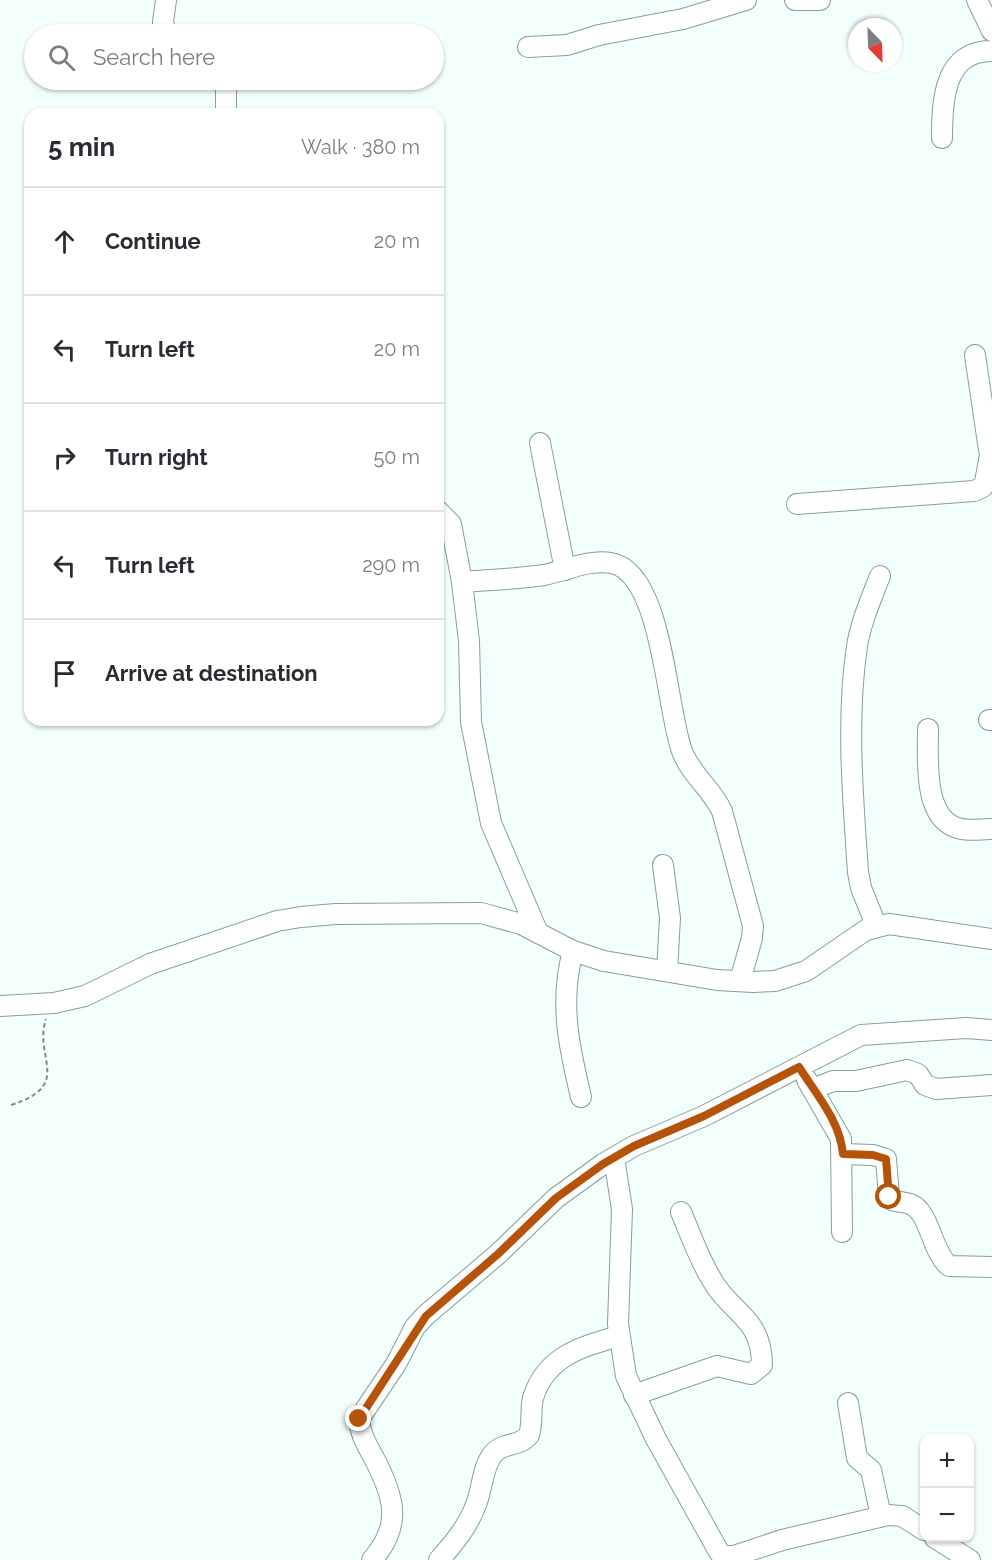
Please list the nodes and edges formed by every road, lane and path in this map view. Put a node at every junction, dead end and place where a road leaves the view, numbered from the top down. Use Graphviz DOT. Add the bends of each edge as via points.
graph roads {
  1 [pos="166,0"];
  2 [pos="746,0"];
  3 [pos="795,0"];
  4 [pos="820,0"];
  5 [pos="980,1"];
  6 [pos="164,24"];
  7 [pos="992,31"];
  8 [pos="528,47"];
  9 [pos="992,51"];
  10 [pos="225,90"];
  11 [pos="226,108"];
  12 [pos="942,138"];
  13 [pos="975,355"];
  14 [pos="540,443"];
  15 [pos="991,447"];
  16 [pos="797,504"];
  17 [pos="444,517"];
  18 [pos="565,570"];
  19 [pos="880,576"];
  20 [pos="462,582"];
  21 [pos="928,729"];
  22 [pos="992,829"];
  23 [pos="663,865"];
  24 [pos="876,925"];
  25 [pos="538,933"];
  26 [pos="992,939"];
  27 [pos="573,951"];
  28 [pos="667,970"];
  29 [pos="740,981"];
  30 [pos="54,1003"];
  31 [pos="0,1006"];
  32 [pos="992,1030"];
  33 [pos="799,1067"];
  34 [pos="992,1085"];
  35 [pos="813,1089"];
  36 [pos="581,1097"];
  37 [pos="11,1105"];
  38 [pos="843,1154"];
  39 [pos="614,1158"];
  40 [pos="681,1212"];
  41 [pos="842,1232"];
  42 [pos="992,1267"];
  43 [pos="619,1336"];
  44 [pos="634,1395"];
  45 [pos="848,1403"];
  46 [pos="881,1516"];
  47 [pos="920,1527"];
  48 [pos="941,1542"];
  49 [pos="717,1558"];
  50 [pos="372,1560"];
  51 [pos="439,1560"];
  52 [pos="970,1560"];
  1 -- 6 [label="street"];
  2 -- 8 [label="street" via="683,19 567,45"];
  3 -- 4 [label="street"];
  5 -- 7 [label="street"];
  9 -- 12 [label="street" via="969,54 957,65 943,102"];
  10 -- 11 [label="street"];
  13 -- 15 [label="street"];
  14 -- 18 [label="street"];
  15 -- 16 [label="street" via="985,482 975,491"];
  17 -- 20 [label="street" via="452,524"];
  18 -- 20 [label="street"];
  18 -- 29 [label="street" via="610,563 627,569 643,593 665,663 681,749 693,774 722,811 751,914 752,938"];
  19 -- 24 [label="street" via="857,645 852,715 858,872"];
  20 -- 25 [label="street" via="469,641 471,722 491,823"];
  21 -- 22 [label="street" via="930,785 939,816 956,828"];
  23 -- 28 [label="street" via="670,918"];
  24 -- 26 [label="street"];
  24 -- 29 [label="street" via="806,971 775,981"];
  25 -- 27 [label="street"];
  25 -- 30 [label="street" via="481,913 301,917 277,921 171,956 85,996"];
  27 -- 28 [label="street" via="604,961"];
  27 -- 36 [label="street" via="565,1020"];
  28 -- 29 [label="street"];
  30 -- 31 [label="street"];
  30 -- 37 [label="path" via="43,1028 49,1067 46,1080 33,1097"];
  32 -- 33 [label="street" via="871,1033"];
  33 -- 35 [label="street"];
  33 -- 39 [label="street"];
  34 -- 35 [label="street" via="936,1089 907,1070 856,1081 832,1081"];
  35 -- 38 [label="street" via="836,1125"];
  38 -- 41 [label="street"];
  38 -- 42 [label="street" via="886,1159 889,1197 910,1203 922,1212 938,1255 949,1266"];
  39 -- 43 [label="street" via="622,1209"];
  39 -- 50 [label="street" via="556,1198 426,1316 364,1410 359,1428 388,1485 393,1513 387,1539"];
  40 -- 44 [label="street" via="712,1280 752,1326 761,1349 762,1365 751,1374 711,1367"];
  43 -- 44 [label="street" via="626,1376"];
  43 -- 51 [label="street" via="570,1352 550,1368 533,1398 529,1435 491,1455 471,1518"];
  44 -- 49 [label="street" via="715,1546"];
  45 -- 46 [label="street" via="857,1458 871,1470"];
  46 -- 47 [label="street" via="902,1516"];
  46 -- 49 [label="street"];
  48 -- 52 [label="street"];
}
